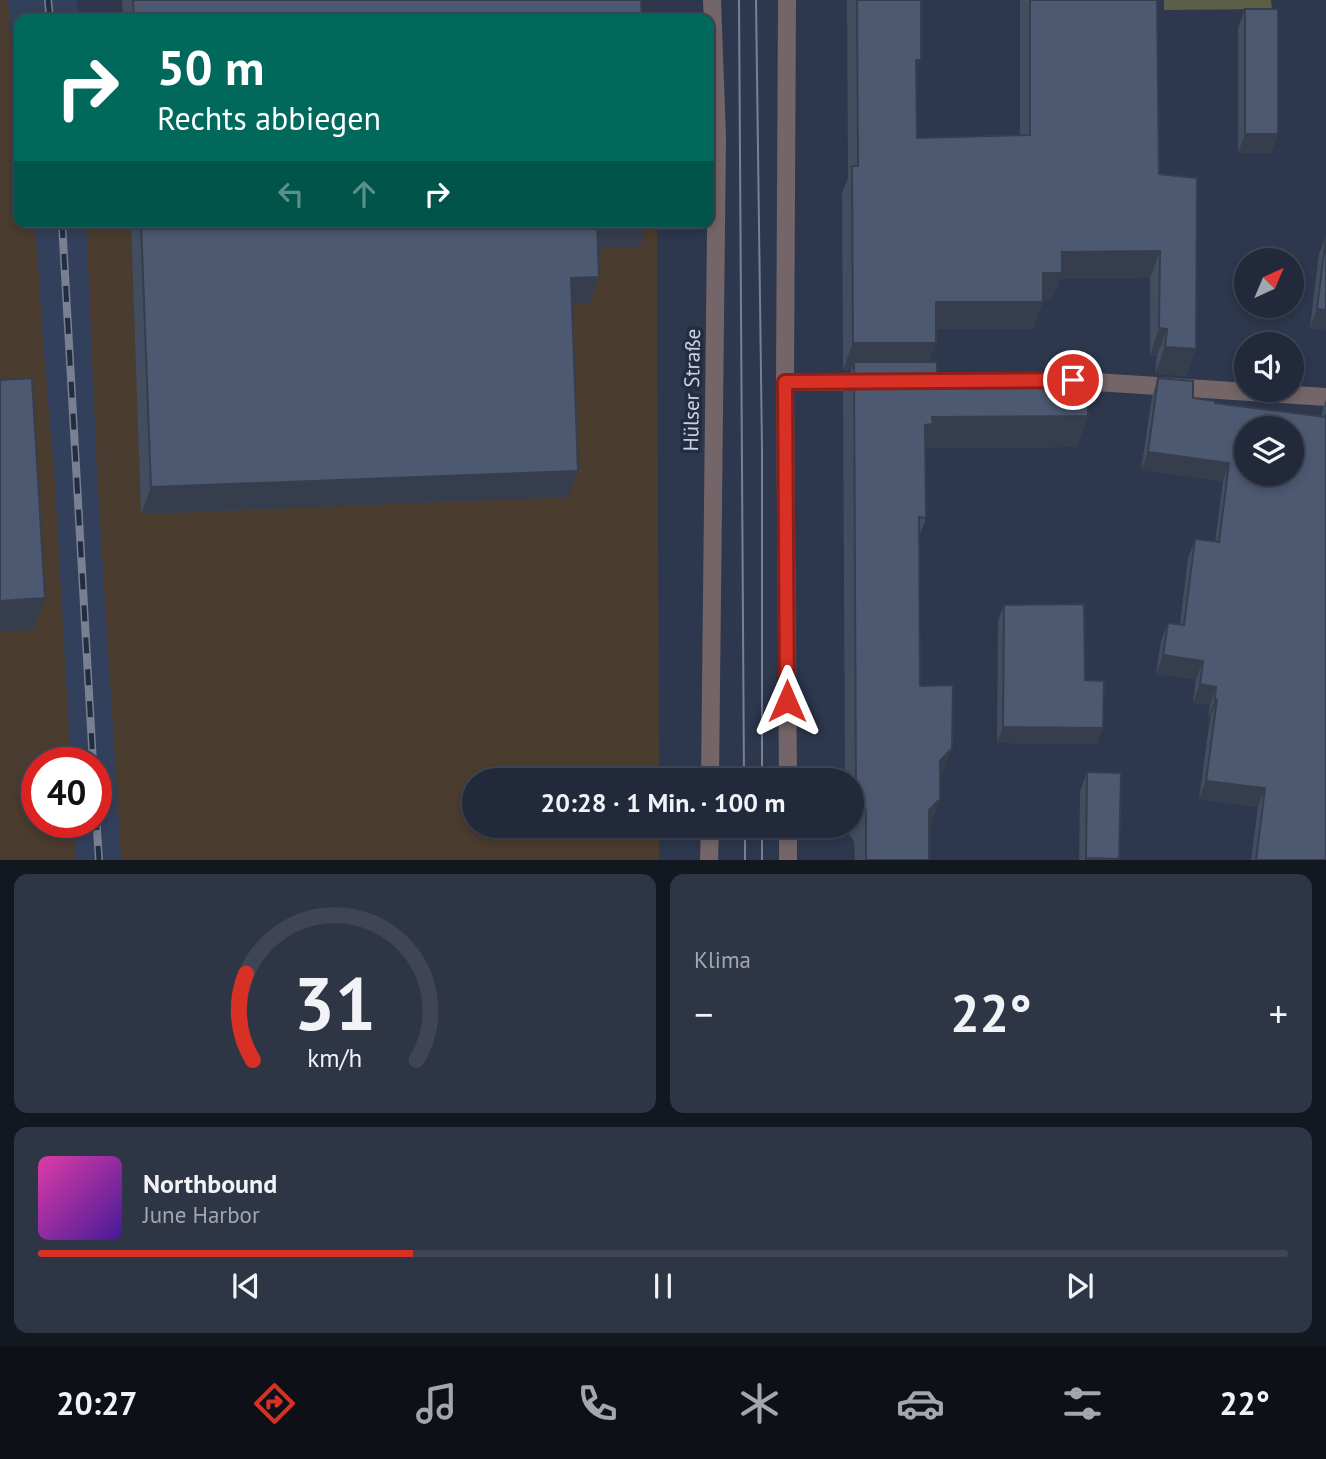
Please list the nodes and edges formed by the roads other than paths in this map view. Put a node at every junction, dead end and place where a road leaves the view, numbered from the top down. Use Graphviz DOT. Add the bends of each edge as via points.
graph roads {
  1 [pos="787,0"];
  2 [pos="714,46"];
  3 [pos="1045,380"];
  4 [pos="785,382"];
  5 [pos="881,382"];
  6 [pos="1326,397"];
  7 [pos="710,768"];
  8 [pos="788,768"];
  9 [pos="710,838"];
  10 [pos="788,838"];
  11 [pos="709,860"];
  12 [pos="789,860"];
  1 -- 4 [label="street"];
  2 -- 7 [label="street, Hülser Straße" via="718,137"];
  3 -- 6 [label="street"];
  4 -- 5 [label="street"];
  4 -- 8 [label="street"];
  9 -- 11 [label="street"];
  10 -- 12 [label="street"];
}
